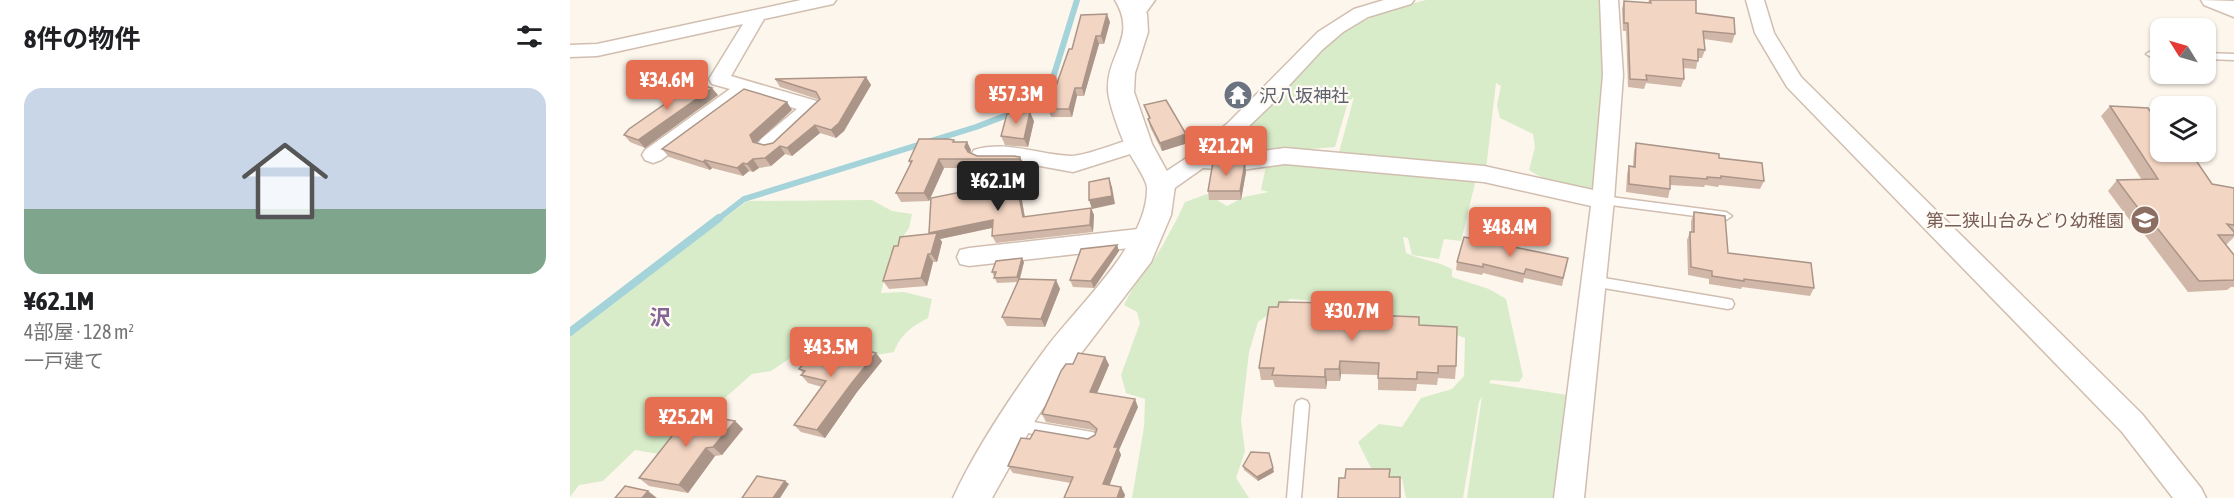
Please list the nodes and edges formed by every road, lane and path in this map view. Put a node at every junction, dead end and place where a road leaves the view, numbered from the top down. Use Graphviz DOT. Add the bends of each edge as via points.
graph roads {
  1 [pos="827,0"];
  2 [pos="1405,0"];
  3 [pos="1610,0"];
  4 [pos="1755,0"];
  5 [pos="2212,0"];
  6 [pos="1136,5"];
  7 [pos="2234,10"];
  8 [pos="757,15"];
  9 [pos="570,51"];
  10 [pos="2216,56"];
  11 [pos="2234,57"];
  12 [pos="746,87"];
  13 [pos="769,144"];
  14 [pos="1138,144"];
  15 [pos="653,155"];
  16 [pos="982,155"];
  17 [pos="1199,160"];
  18 [pos="1161,186"];
  19 [pos="1603,200"];
  20 [pos="1726,216"];
  21 [pos="1147,237"];
  22 [pos="969,256"];
  23 [pos="1592,281"];
  24 [pos="1728,303"];
  25 [pos="1302,405"];
  26 [pos="1014,424"];
  27 [pos="1092,438"];
  28 [pos="972,498"];
  29 [pos="1294,498"];
  30 [pos="1569,498"];
  31 [pos="2191,498"];
  1 -- 8 [label="street"];
  2 -- 17 [label="street" via="1362,12 1315,44 1243,121"];
  3 -- 19 [label="street" via="1613,75"];
  4 -- 31 [label="street" via="1757,15 1794,82 2132,423"];
  5 -- 7 [label="street"];
  6 -- 14 [label="street" via="1136,32 1122,73 1121,92"];
  8 -- 9 [label="street" via="597,50"];
  8 -- 12 [label="street" via="719,79"];
  10 -- 11 [label="lane"];
  12 -- 13 [label="street" via="813,107"];
  12 -- 15 [label="street"];
  14 -- 16 [label="street" via="1073,164 1018,154"];
  14 -- 18 [label="street"];
  17 -- 18 [label="street"];
  17 -- 19 [label="street" via="1241,162 1285,156 1460,171"];
  18 -- 21 [label="street"];
  19 -- 20 [label="lane"];
  19 -- 23 [label="street"];
  21 -- 22 [label="street"];
  21 -- 26 [label="street" via="1140,254 1057,359"];
  23 -- 24 [label="lane"];
  23 -- 30 [label="street"];
  25 -- 29 [label="lane"];
  26 -- 27 [label="lane"];
  26 -- 28 [label="street"];
}
